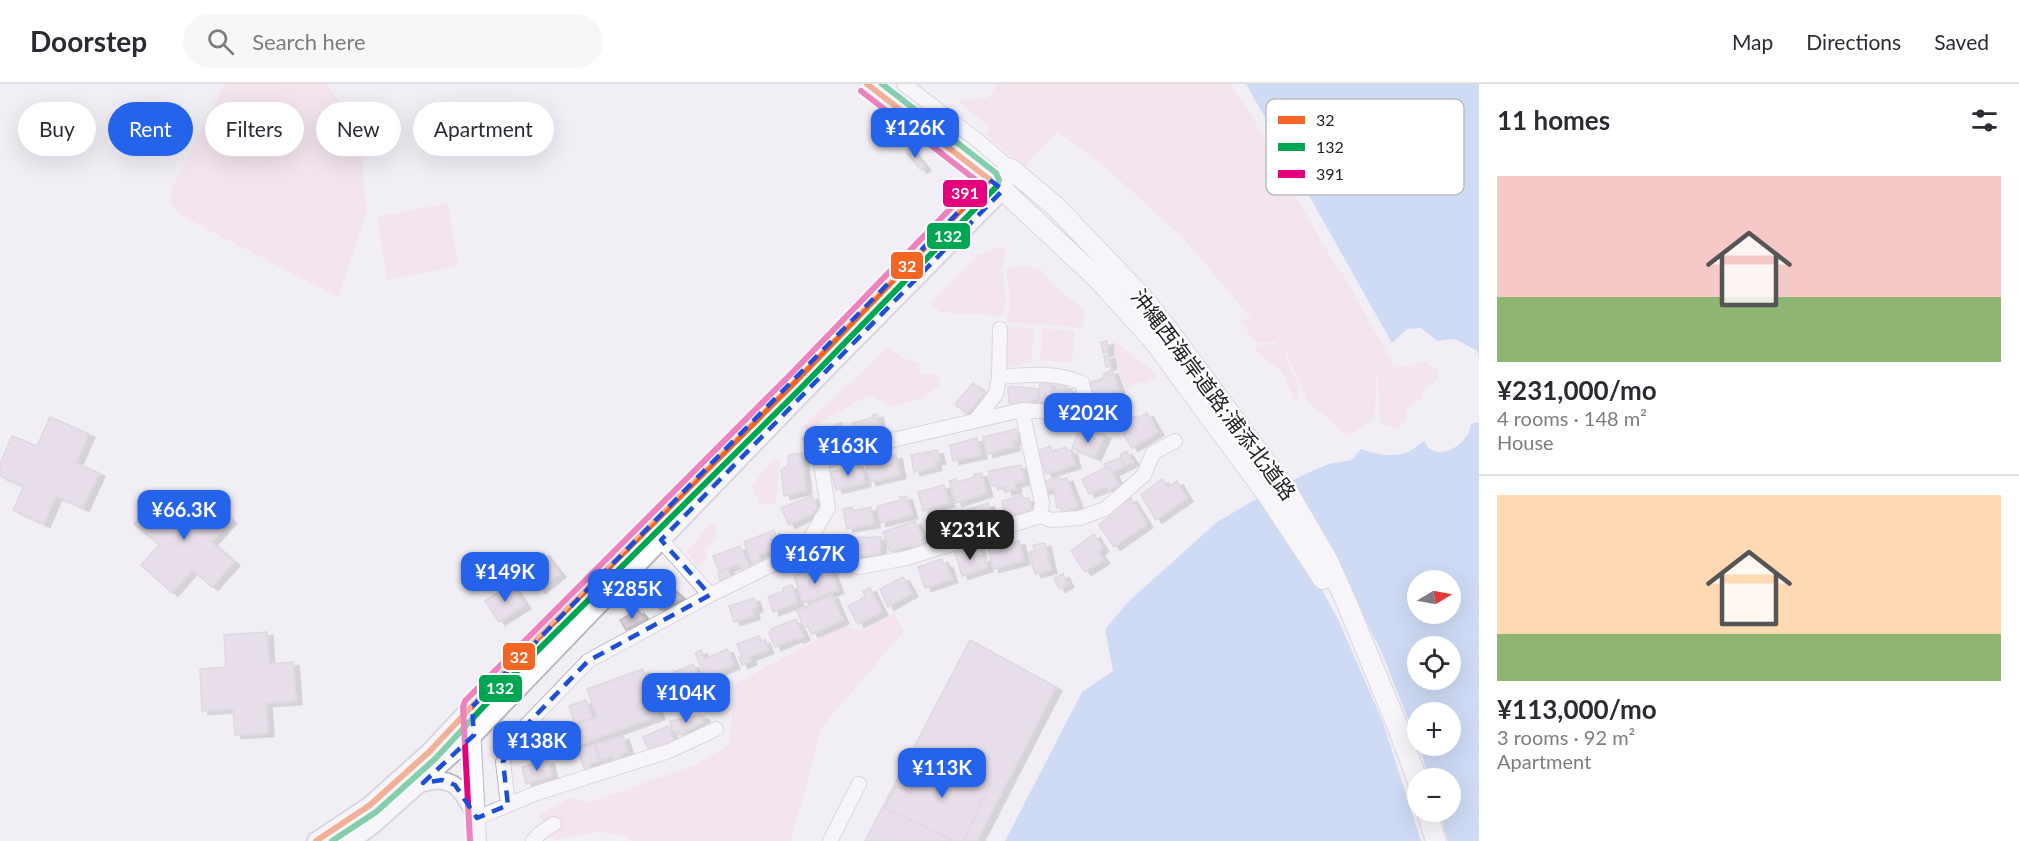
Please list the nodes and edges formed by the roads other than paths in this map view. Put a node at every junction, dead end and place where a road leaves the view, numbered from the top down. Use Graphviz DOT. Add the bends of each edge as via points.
graph roads {
  1 [pos="867,84"];
  2 [pos="904,84"];
  3 [pos="1011,169"];
  4 [pos="996,185"];
  5 [pos="1000,329"];
  6 [pos="999,377"];
  7 [pos="1022,410"];
  8 [pos="975,421"];
  9 [pos="1175,441"];
  10 [pos="1244,447"];
  11 [pos="1040,516"];
  12 [pos="660,540"];
  13 [pos="804,549"];
  14 [pos="710,595"];
  15 [pos="472,707"];
  16 [pos="716,729"];
  17 [pos="474,735"];
  18 [pos="1413,768"];
  19 [pos="423,783"];
  20 [pos="859,784"];
  21 [pos="508,805"];
  22 [pos="477,818"];
  23 [pos="1430,822"];
  24 [pos="554,824"];
  25 [pos="316,841"];
  26 [pos="351,841"];
  27 [pos="479,841"];
  28 [pos="533,841"];
  29 [pos="830,841"];
  30 [pos="1436,841"];
  1 -- 4 [label="street"];
  2 -- 3 [label="street"];
  3 -- 4 [label="main road"];
  3 -- 10 [label="highway, 沖縄西海岸道路;浦添北道路" via="1056,207 1140,296 1169,331"];
  4 -- 10 [label="highway, 沖縄西海岸道路;浦添北道路" via="1099,280"];
  4 -- 12 [label="main road"];
  4 -- 15 [label="main road"];
  5 -- 6 [label="street"];
  6 -- 7 [label="street" via="1041,374 1082,383 1086,399 1080,414"];
  6 -- 8 [label="street" via="996,394"];
  7 -- 8 [label="street"];
  7 -- 11 [label="street" via="1042,503"];
  8 -- 13 [label="street" via="871,445 821,463 828,508"];
  9 -- 11 [label="street" via="1153,453 1144,475 1105,509 1080,518 1051,520"];
  10 -- 18 [label="highway, 沖縄西海岸道路;浦添北道路" via="1289,494 1329,563"];
  11 -- 13 [label="street" via="907,558 859,567"];
  12 -- 14 [label="street"];
  12 -- 17 [label="main road"];
  13 -- 14 [label="street"];
  14 -- 21 [label="street" via="588,661 514,738 503,762"];
  15 -- 17 [label="street"];
  15 -- 25 [label="main road" via="383,795"];
  16 -- 21 [label="street" via="669,751"];
  17 -- 19 [label="main road"];
  17 -- 22 [label="street"];
  19 -- 22 [label="main road" via="442,780 459,788"];
  19 -- 26 [label="main road"];
  20 -- 29 [label="street"];
  21 -- 22 [label="street"];
  22 -- 27 [label="street"];
  23 -- 30 [label="highway"];
  24 -- 28 [label="street"];
}
